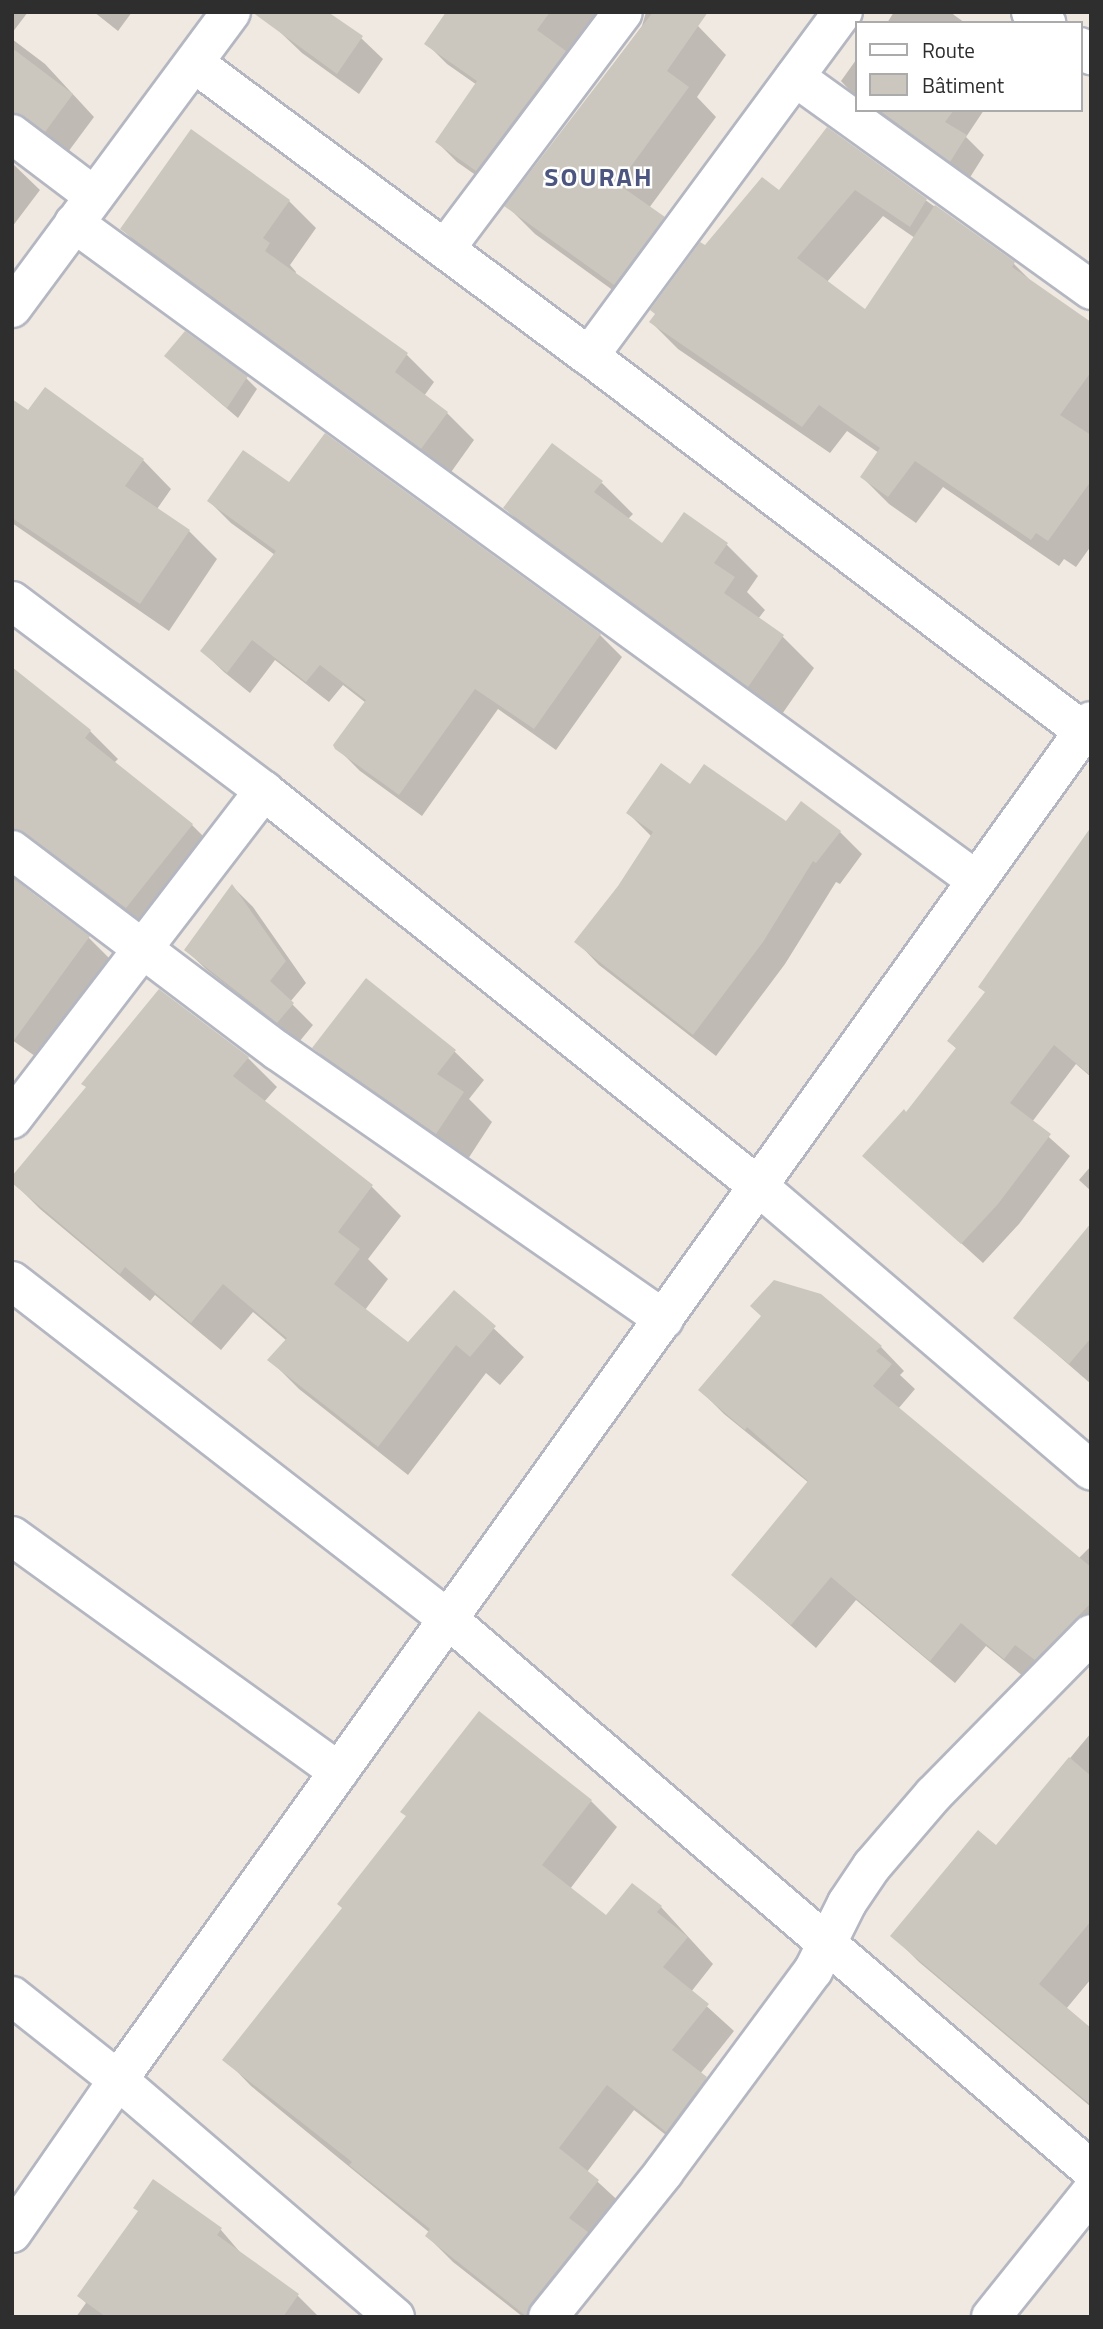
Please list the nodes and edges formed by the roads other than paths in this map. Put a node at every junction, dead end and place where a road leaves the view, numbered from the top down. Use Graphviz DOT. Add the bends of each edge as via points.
graph roads {
  1 [pos="232,12"];
  2 [pos="623,12"];
  3 [pos="843,12"];
  4 [pos="194,63"];
  5 [pos="795,77"];
  6 [pos="12,134"];
  7 [pos="84,210"];
  8 [pos="446,249"];
  9 [pos="1091,290"];
  10 [pos="12,308"];
  11 [pos="589,356"];
  12 [pos="12,601"];
  13 [pos="1089,729"];
  14 [pos="264,791"];
  15 [pos="12,850"];
  16 [pos="976,880"];
  17 [pos="145,950"];
  18 [pos="12,1119"];
  19 [pos="758,1185"];
  20 [pos="12,1280"];
  21 [pos="664,1319"];
  22 [pos="1091,1471"];
  23 [pos="12,1536"];
  24 [pos="448,1619"];
  25 [pos="1091,1634"];
  26 [pos="339,1772"];
  27 [pos="827,1944"];
  28 [pos="12,1996"];
  29 [pos="118,2080"];
  30 [pos="1091,2170"];
  31 [pos="1091,2192"];
  32 [pos="12,2233"];
  33 [pos="395,2317"];
  34 [pos="548,2317"];
  35 [pos="991,2317"];
  1 -- 4 [label="street"];
  2 -- 8 [label="street"];
  3 -- 5 [label="street"];
  4 -- 7 [label="street"];
  4 -- 8 [label="street"];
  5 -- 9 [label="street"];
  5 -- 11 [label="street"];
  6 -- 7 [label="street"];
  7 -- 10 [label="street"];
  7 -- 16 [label="street"];
  8 -- 11 [label="street"];
  11 -- 13 [label="street"];
  12 -- 14 [label="street"];
  13 -- 16 [label="street"];
  14 -- 17 [label="street"];
  14 -- 19 [label="street"];
  15 -- 17 [label="street"];
  16 -- 19 [label="street"];
  17 -- 18 [label="street"];
  17 -- 21 [label="street" via="278,1051"];
  19 -- 21 [label="street"];
  19 -- 22 [label="street"];
  20 -- 24 [label="street"];
  21 -- 24 [label="street"];
  23 -- 26 [label="street"];
  24 -- 26 [label="street"];
  24 -- 27 [label="street"];
  25 -- 27 [label="street" via="934,1794 881,1856 855,1889"];
  26 -- 29 [label="street"];
  27 -- 30 [label="street"];
  27 -- 34 [label="street" via="813,1971 664,2172"];
  28 -- 29 [label="street"];
  29 -- 32 [label="street"];
  29 -- 33 [label="street"];
  31 -- 35 [label="street"];
}
